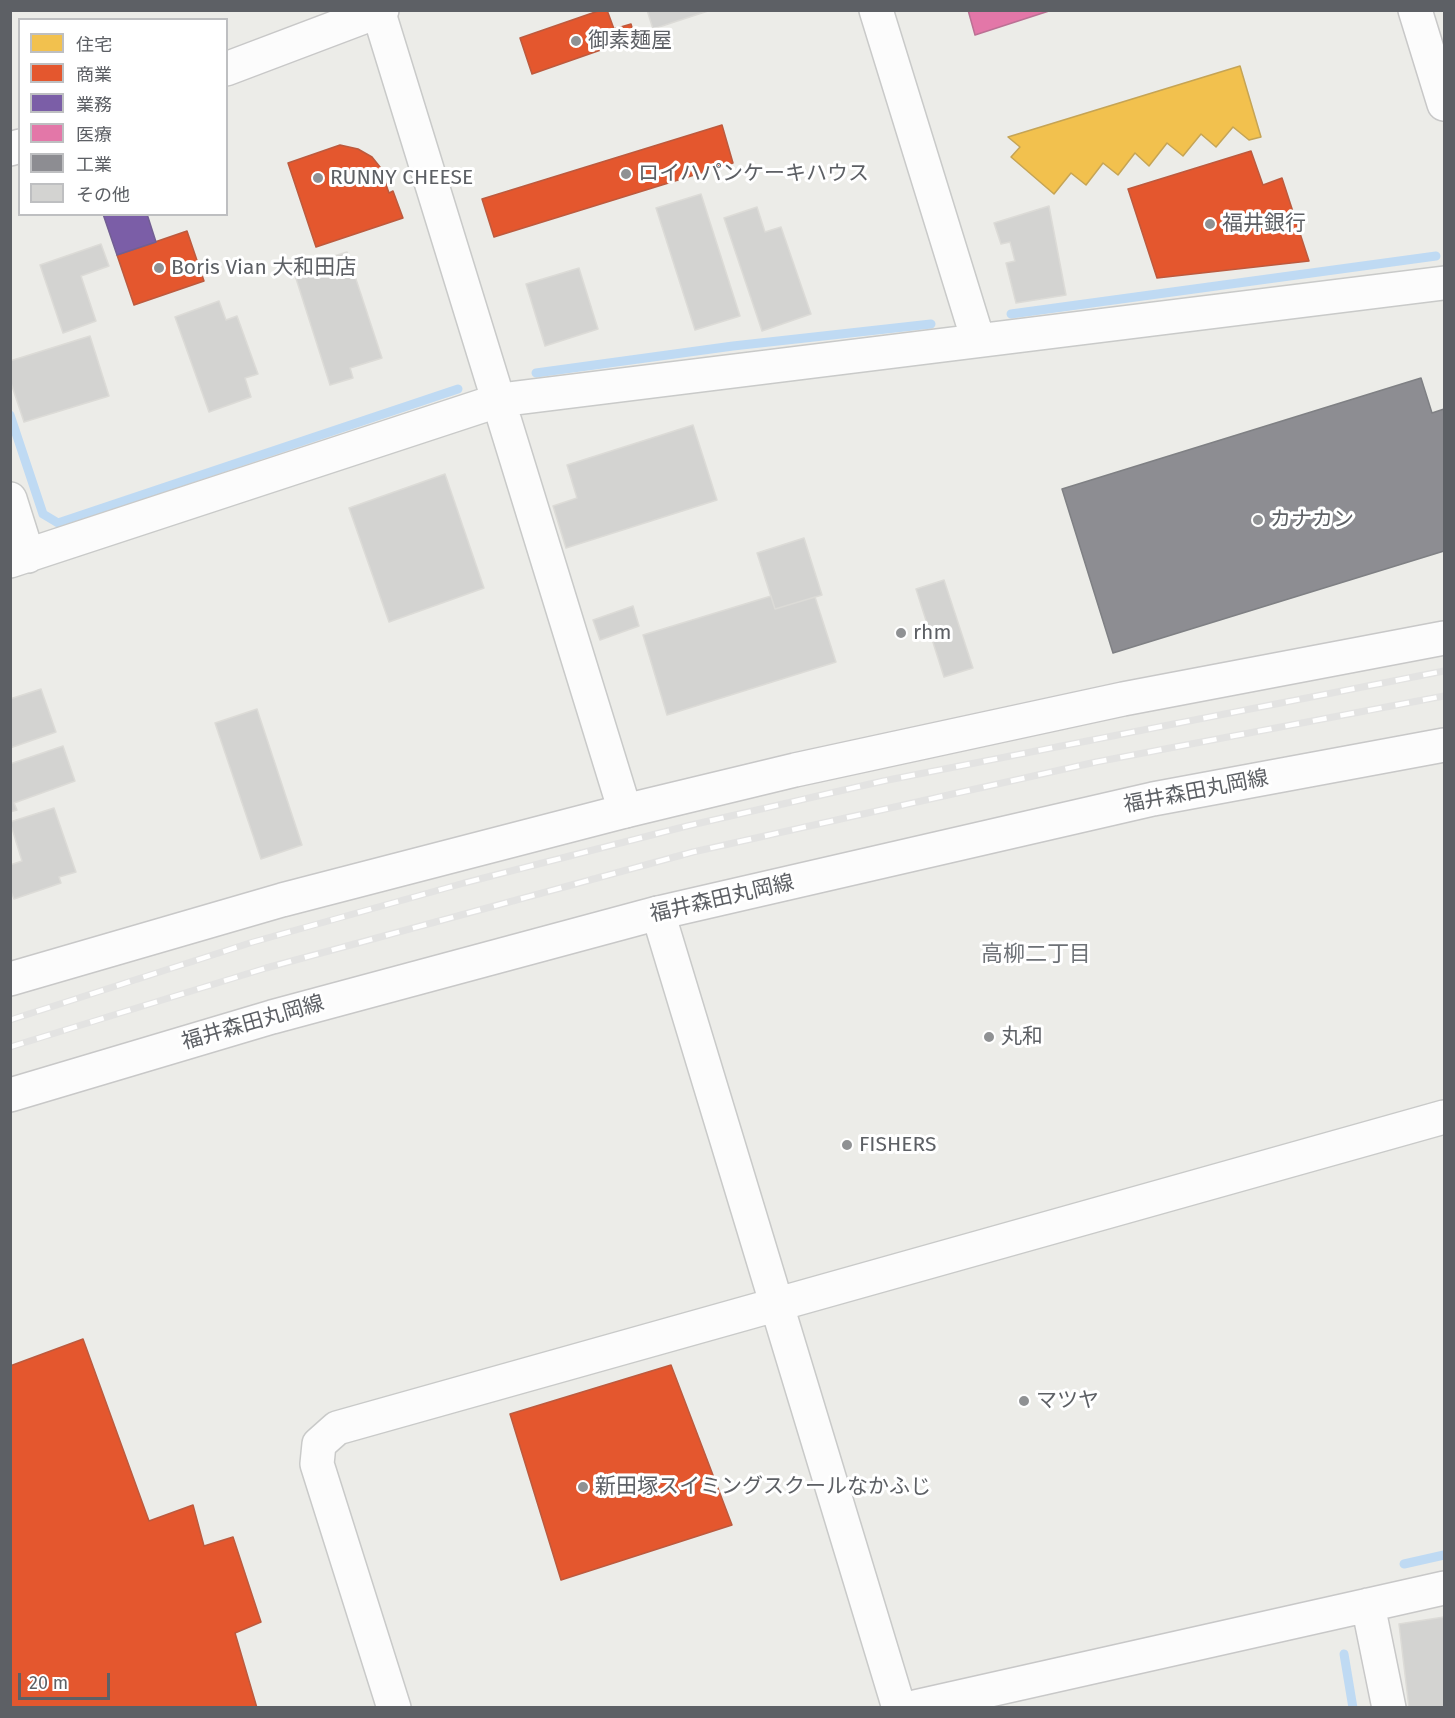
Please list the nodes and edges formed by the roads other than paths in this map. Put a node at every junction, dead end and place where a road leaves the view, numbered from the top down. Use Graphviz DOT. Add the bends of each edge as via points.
graph roads {
  1 [pos="876,10"];
  2 [pos="1415,10"];
  3 [pos="380,11"];
  4 [pos="228,68"];
  5 [pos="1444,104"];
  6 [pos="1444,282"];
  7 [pos="978,340"];
  8 [pos="500,400"];
  9 [pos="10,500"];
  10 [pos="19,558"];
  11 [pos="1444,638"];
  12 [pos="1444,745"];
  13 [pos="625,811"];
  14 [pos="657,913"];
  15 [pos="10,979"];
  16 [pos="10,1095"];
  17 [pos="1444,1117"];
  18 [pos="776,1304"];
  19 [pos="1444,1588"];
  20 [pos="1368,1605"];
  21 [pos="394,1707"];
  22 [pos="898,1707"];
  23 [pos="910,1707"];
  24 [pos="1389,1707"];
  1 -- 7 [label="street"];
  2 -- 5 [label="street"];
  3 -- 4 [label="street"];
  3 -- 8 [label="street"];
  6 -- 7 [label="street"];
  7 -- 8 [label="street"];
  8 -- 10 [label="street"];
  8 -- 13 [label="street"];
  9 -- 10 [label="street"];
  11 -- 13 [label="street" via="1100,704"];
  12 -- 14 [label="street, 福井森田丸岡線" via="1153,800"];
  13 -- 15 [label="street" via="282,900"];
  14 -- 16 [label="street, 福井森田丸岡線" via="272,1017"];
  14 -- 18 [label="street"];
  17 -- 18 [label="street"];
  18 -- 21 [label="street" via="337,1428 319,1444 317,1464"];
  18 -- 22 [label="street"];
  19 -- 20 [label="street"];
  20 -- 23 [label="street"];
  20 -- 24 [label="street"];
}
